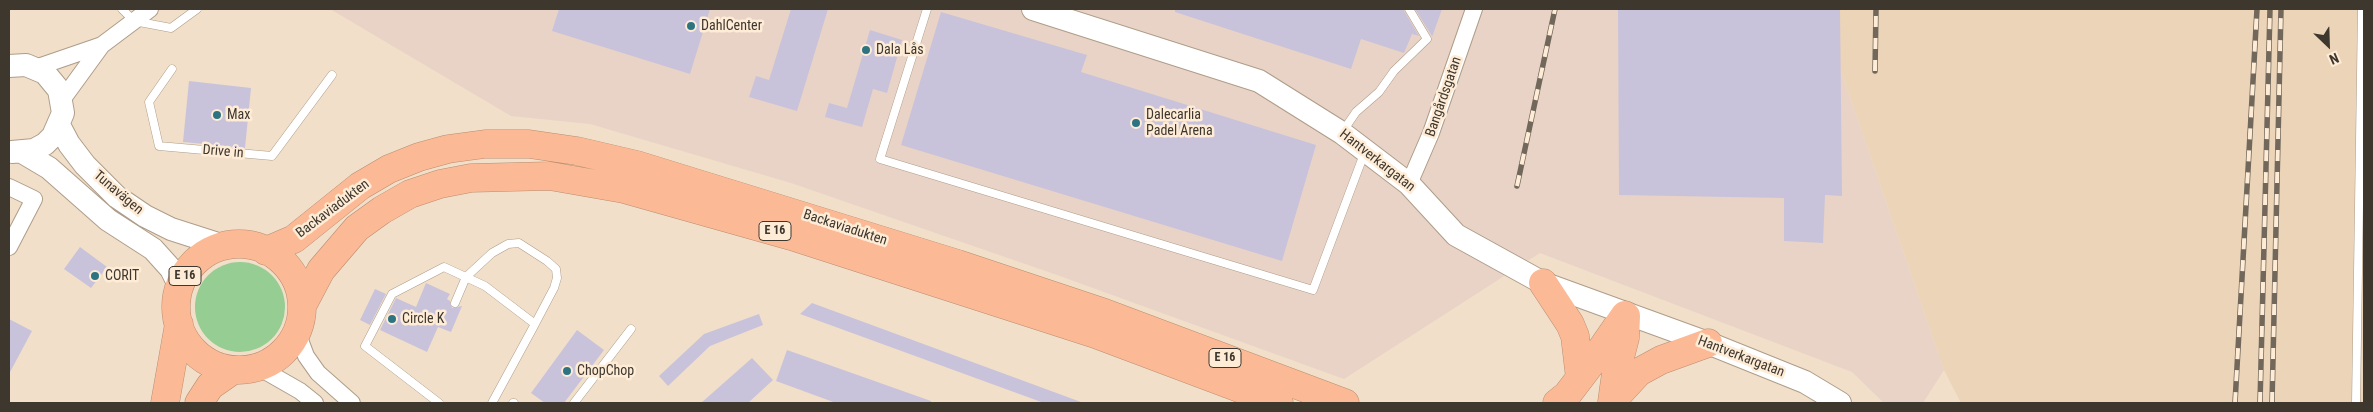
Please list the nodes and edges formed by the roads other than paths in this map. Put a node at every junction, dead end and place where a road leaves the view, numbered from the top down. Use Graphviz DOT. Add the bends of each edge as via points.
graph roads {
  1 [pos="122,9"];
  2 [pos="150,9"];
  3 [pos="197,9"];
  4 [pos="927,9"];
  5 [pos="1033,9"];
  6 [pos="1409,9"];
  7 [pos="1474,9"];
  8 [pos="2362,9"];
  9 [pos="134,21"];
  10 [pos="102,45"];
  11 [pos="9,66"];
  12 [pos="35,68"];
  13 [pos="172,69"];
  14 [pos="332,75"];
  15 [pos="62,100"];
  16 [pos="59,125"];
  17 [pos="1342,133"];
  18 [pos="1365,150"];
  19 [pos="16,152"];
  20 [pos="1409,184"];
  21 [pos="9,187"];
  22 [pos="2362,198"];
  23 [pos="224,246"];
  24 [pos="9,247"];
  25 [pos="266,251"];
  26 [pos="466,277"];
  27 [pos="1543,283"];
  28 [pos="180,287"];
  29 [pos="455,303"];
  30 [pos="302,306"];
  31 [pos="1625,314"];
  32 [pos="179,324"];
  33 [pos="535,324"];
  34 [pos="630,329"];
  35 [pos="297,332"];
  36 [pos="1708,343"];
  37 [pos="246,368"];
  38 [pos="1580,378"];
  39 [pos="1612,402"];
  40 [pos="165,403"];
  41 [pos="199,403"];
  42 [pos="315,403"];
  43 [pos="352,403"];
  44 [pos="439,403"];
  45 [pos="492,403"];
  46 [pos="574,403"];
  47 [pos="1279,403"];
  48 [pos="1345,403"];
  49 [pos="1557,403"];
  50 [pos="1840,403"];
  51 [pos="2356,403"];
  1 -- 9 [label="lane"];
  2 -- 9 [label="street"];
  3 -- 9 [label="lane" via="171,28"];
  4 -- 18 [label="lane" via="880,159 1312,290"];
  5 -- 17 [label="street, Hantverkargatan" via="1259,81"];
  6 -- 17 [label="lane" via="1427,39 1394,71 1379,92 1356,112"];
  7 -- 20 [label="street, Bangårdsgatan" via="1431,133"];
  8 -- 22 [label="lane"];
  9 -- 10 [label="street"];
  10 -- 12 [label="street"];
  10 -- 15 [label="street"];
  11 -- 12 [label="street"];
  12 -- 15 [label="street" via="53,81"];
  13 -- 14 [label="lane, Drive in" via="149,102 159,146 272,156"];
  15 -- 16 [label="street"];
  16 -- 19 [label="street" via="44,144 34,150"];
  16 -- 23 [label="street, Tunavägen" via="85,165 117,197 145,216 171,228"];
  17 -- 18 [label="street, Hantverkargatan"];
  18 -- 20 [label="street, Hantverkargatan"];
  19 -- 28 [label="street, Tunavägen" via="49,168 108,220 153,249 171,269"];
  20 -- 27 [label="street, Hantverkargatan" via="1456,235"];
  21 -- 24 [label="street" via="34,199"];
  22 -- 51 [label="lane"];
  23 -- 25 [label="highway, E 16" via="246,245"];
  23 -- 28 [label="highway, E 16" via="197,261"];
  25 -- 30 [label="highway" via="289,269 298,286"];
  25 -- 48 [label="highway, Backaviadukten / E 16" via="294,239 360,186 389,169 448,149 485,144 529,144 637,165 949,261 1105,313"];
  26 -- 29 [label="lane"];
  26 -- 33 [label="lane" via="485,286"];
  26 -- 33 [label="lane" via="492,253 508,244 519,243 548,261 556,270 557,278"];
  26 -- 44 [label="lane" via="444,267 392,294 365,346"];
  27 -- 31 [label="street, Hantverkargatan"];
  27 -- 38 [label="highway" via="1575,336"];
  28 -- 32 [label="highway, E 16" via="176,305"];
  30 -- 35 [label="highway, E 16"];
  30 -- 47 [label="highway, Backaviadukten / E 16" via="321,270 357,228 410,194 471,178 550,176 624,189 800,238 1095,334"];
  31 -- 36 [label="street, Hantverkargatan"];
  31 -- 38 [label="highway"];
  31 -- 39 [label="highway" via="1625,338"];
  32 -- 37 [label="highway" via="188,344 213,364"];
  32 -- 40 [label="highway, E 16"];
  33 -- 45 [label="lane"];
  34 -- 46 [label="lane"];
  35 -- 37 [label="highway, E 16" via="277,357"];
  35 -- 43 [label="street" via="306,356 318,372"];
  36 -- 39 [label="highway" via="1661,360 1639,372"];
  36 -- 50 [label="street, Hantverkargatan" via="1805,382"];
  37 -- 41 [label="highway, E 16" via="210,386"];
  37 -- 42 [label="street" via="300,391"];
  38 -- 49 [label="highway"];
}
